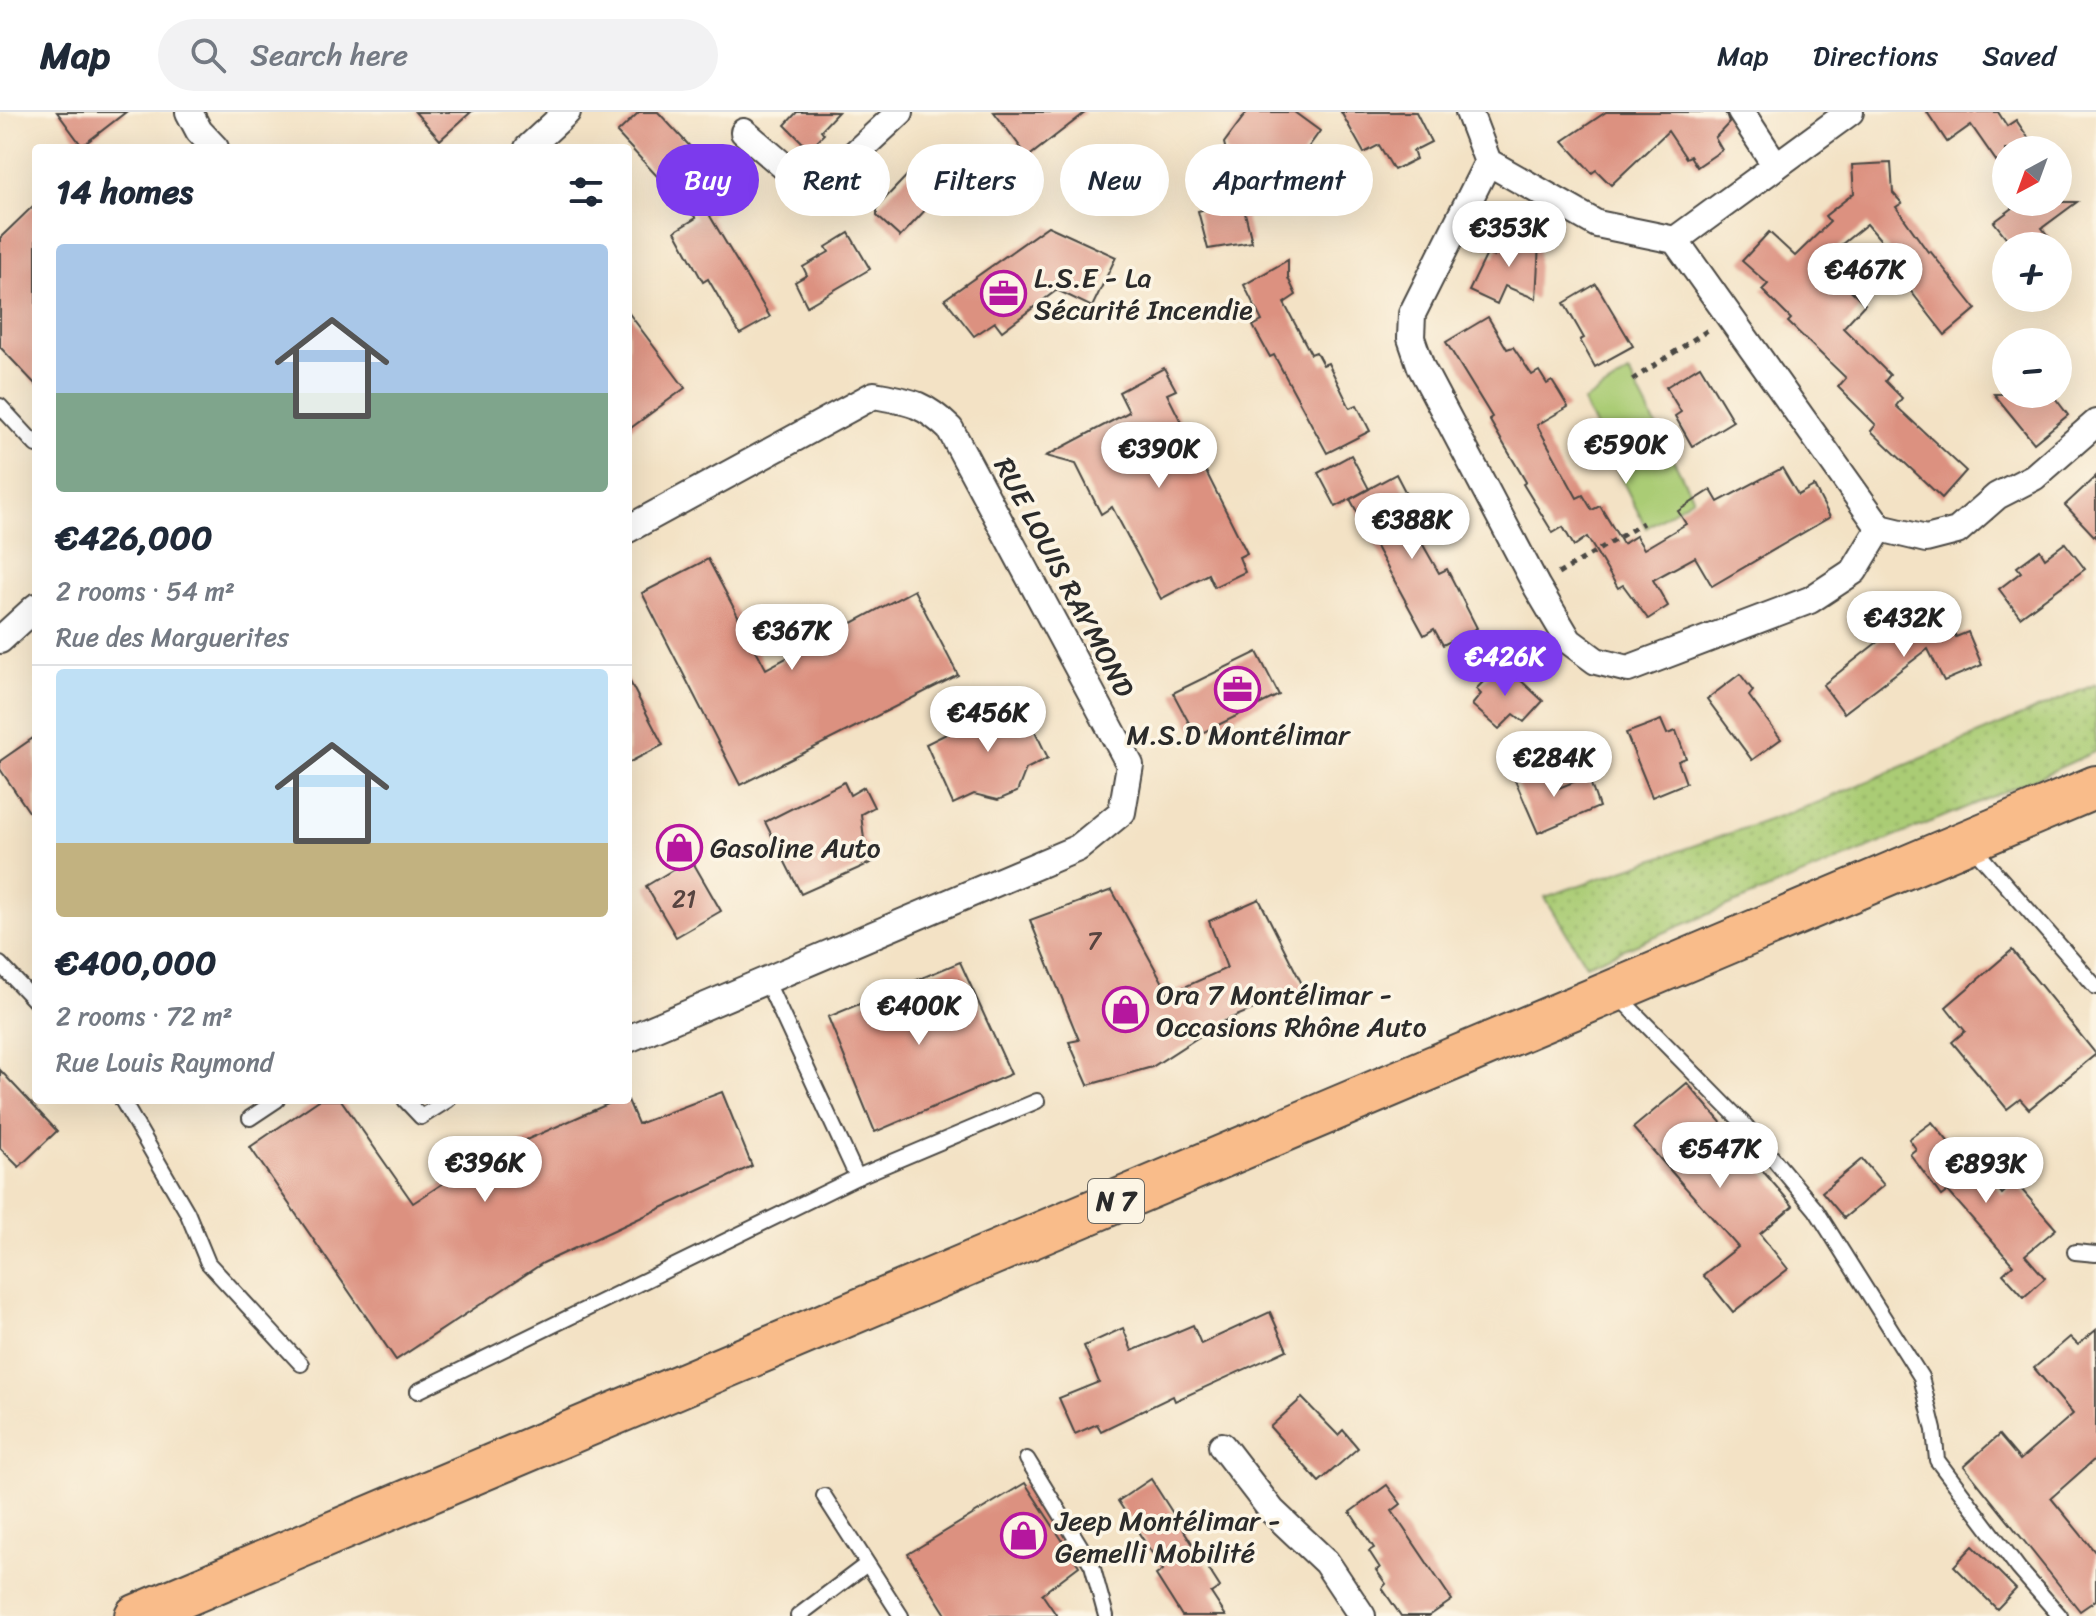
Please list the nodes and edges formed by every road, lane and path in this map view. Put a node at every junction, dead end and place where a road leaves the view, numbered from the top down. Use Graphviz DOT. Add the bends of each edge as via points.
graph roads {
  1 [pos="189,112"];
  2 [pos="567,112"];
  3 [pos="900,112"];
  4 [pos="1469,112"];
  5 [pos="1741,112"];
  6 [pos="1850,112"];
  7 [pos="744,132"];
  8 [pos="211,144"];
  9 [pos="532,144"];
  10 [pos="1488,162"];
  11 [pos="1776,166"];
  12 [pos="1675,240"];
  13 [pos="1728,316"];
  14 [pos="1632,380"];
  15 [pos="0,406"];
  16 [pos="2096,423"];
  17 [pos="32,441"];
  18 [pos="1643,523"];
  19 [pos="632,527"];
  20 [pos="1880,528"];
  21 [pos="1537,587"];
  22 [pos="32,611"];
  23 [pos="0,640"];
  24 [pos="2096,787"];
  25 [pos="1968,841"];
  26 [pos="0,964"];
  27 [pos="766,980"];
  28 [pos="2096,987"];
  29 [pos="1613,991"];
  30 [pos="32,998"];
  31 [pos="632,1037"];
  32 [pos="1037,1101"];
  33 [pos="124,1104"];
  34 [pos="271,1104"];
  35 [pos="409,1104"];
  36 [pos="442,1104"];
  37 [pos="250,1118"];
  38 [pos="857,1177"];
  39 [pos="2075,1252"];
  40 [pos="2096,1254"];
  41 [pos="301,1364"];
  42 [pos="418,1391"];
  43 [pos="1222,1446"];
  44 [pos="1027,1459"];
  45 [pos="824,1496"];
  46 [pos="867,1564"];
  47 [pos="136,1616"];
  48 [pos="798,1616"];
  49 [pos="901,1616"];
  50 [pos="1106,1616"];
  51 [pos="1362,1616"];
  52 [pos="2060,1616"];
  1 -- 8 [label="street"];
  2 -- 9 [label="street"];
  3 -- 7 [label="street" via="831,176 817,182 801,181"];
  4 -- 10 [label="street"];
  5 -- 11 [label="street"];
  6 -- 11 [label="street"];
  10 -- 12 [label="street" via="1597,224"];
  10 -- 21 [label="street" via="1412,314 1411,338 1421,367"];
  11 -- 12 [label="street"];
  12 -- 13 [label="street"];
  13 -- 14 [label="path"];
  13 -- 20 [label="street"];
  15 -- 17 [label="lane"];
  16 -- 20 [label="street" via="2034,477 1997,496 1957,531 1926,539"];
  18 -- 21 [label="path"];
  19 -- 27 [label="street, RUE LOUIS RAYMOND" via="874,395 931,411 950,429 1130,765 1122,812 1078,848"];
  20 -- 21 [label="street" via="1854,571 1810,600 1628,669 1596,661 1569,641"];
  22 -- 23 [label="street"];
  24 -- 25 [label="main road, N 7"];
  25 -- 28 [label="lane"];
  25 -- 29 [label="main road, N 7"];
  26 -- 30 [label="lane"];
  27 -- 31 [label="street, RUE LOUIS RAYMOND"];
  27 -- 38 [label="lane"];
  29 -- 47 [label="main road, N 7"];
  29 -- 52 [label="lane" via="1745,1125 1816,1210 1921,1377 1937,1460"];
  32 -- 38 [label="lane"];
  33 -- 41 [label="lane" via="187,1212 208,1263"];
  34 -- 37 [label="lane"];
  35 -- 36 [label="lane" via="421,1117"];
  38 -- 42 [label="lane"];
  39 -- 40 [label="lane"];
  43 -- 51 [label="street" via="1272,1511 1326,1562"];
  44 -- 50 [label="lane" via="1092,1565"];
  45 -- 46 [label="lane"];
  46 -- 48 [label="lane"];
  46 -- 49 [label="lane"];
}
